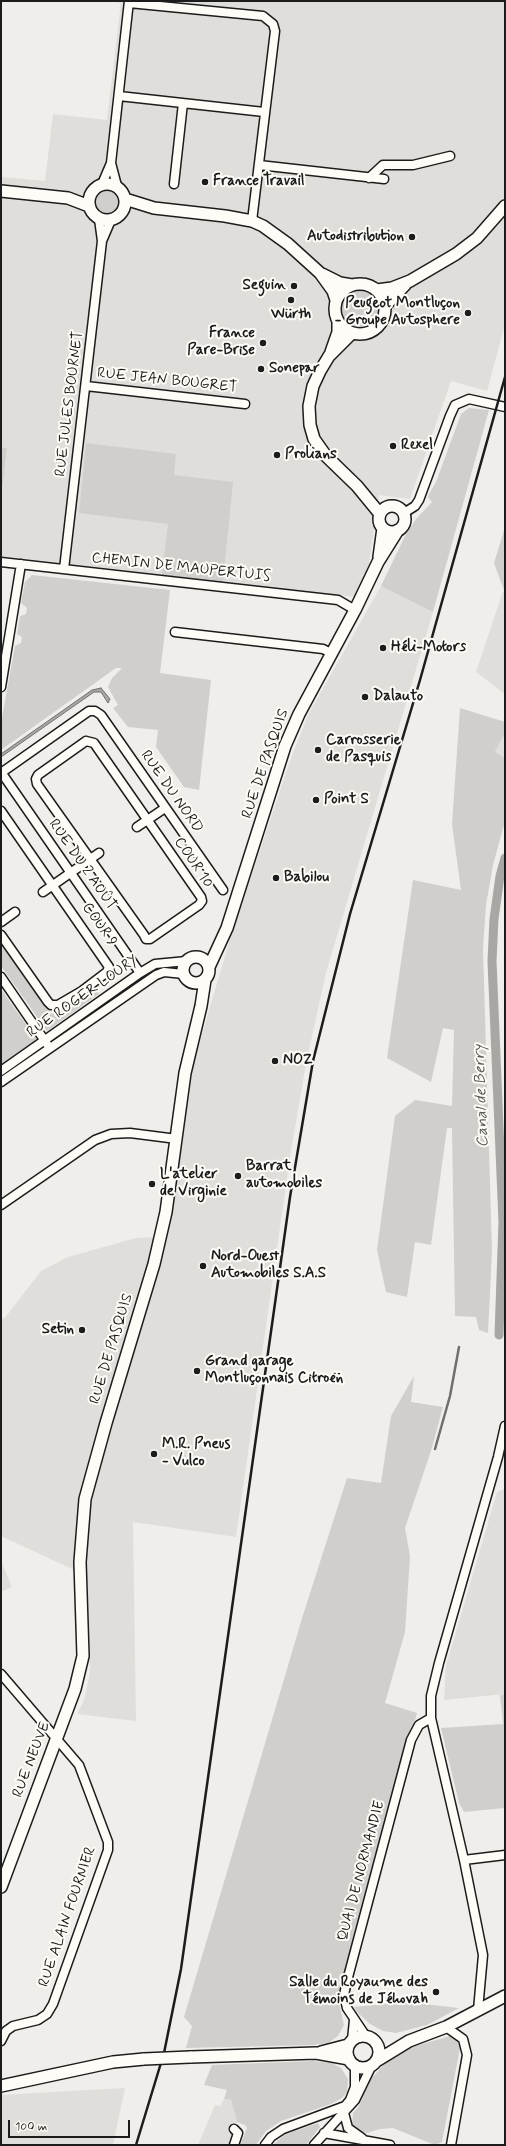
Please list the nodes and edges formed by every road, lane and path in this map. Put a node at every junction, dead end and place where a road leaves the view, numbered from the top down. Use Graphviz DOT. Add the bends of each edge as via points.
graph roads {
  1 [pos="129,2"];
  2 [pos="119,96"];
  3 [pos="183,103"];
  4 [pos="264,112"];
  5 [pos="450,156"];
  6 [pos="111,163"];
  7 [pos="259,165"];
  8 [pos="369,178"];
  9 [pos="384,179"];
  10 [pos="102,184"];
  11 [pos="174,184"];
  12 [pos="117,186"];
  13 [pos="1,191"];
  14 [pos="91,192"];
  15 [pos="68,198"];
  16 [pos="125,199"];
  17 [pos="89,206"];
  18 [pos="505,206"];
  19 [pos="154,208"];
  20 [pos="123,210"];
  21 [pos="99,219"];
  22 [pos="110,220"];
  23 [pos="252,221"];
  24 [pos="102,241"];
  25 [pos="320,273"];
  26 [pos="410,280"];
  27 [pos="352,285"];
  28 [pos="377,290"];
  29 [pos="336,300"];
  30 [pos="385,306"];
  31 [pos="338,322"];
  32 [pos="352,333"];
  33 [pos="329,356"];
  34 [pos="86,386"];
  35 [pos="245,404"];
  36 [pos="505,407"];
  37 [pos="383,511"];
  38 [pos="404,513"];
  39 [pos="383,528"];
  40 [pos="398,530"];
  41 [pos="1,562"];
  42 [pos="378,562"];
  43 [pos="22,564"];
  44 [pos="64,569"];
  45 [pos="355,610"];
  46 [pos="175,632"];
  47 [pos="332,652"];
  48 [pos="1,687"];
  49 [pos="1,773"];
  50 [pos="165,808"];
  51 [pos="1,811"];
  52 [pos="147,820"];
  53 [pos="137,827"];
  54 [pos="99,853"];
  55 [pos="90,860"];
  56 [pos="71,873"];
  57 [pos="54,885"];
  58 [pos="223,890"];
  59 [pos="43,892"];
  60 [pos="15,912"];
  61 [pos="1,922"];
  62 [pos="1,936"];
  63 [pos="222,942"];
  64 [pos="200,958"];
  65 [pos="187,961"];
  66 [pos="209,967"];
  67 [pos="140,973"];
  68 [pos="1,977"];
  69 [pos="187,978"];
  70 [pos="205,980"];
  71 [pos="198,1019"];
  72 [pos="47,1044"];
  73 [pos="1,1071"];
  74 [pos="1,1082"];
  75 [pos="177,1139"];
  76 [pos="1,1205"];
  77 [pos="505,1426"];
  78 [pos="2,1675"];
  79 [pos="75,1689"];
  80 [pos="431,1718"];
  81 [pos="56,1737"];
  82 [pos="505,1855"];
  83 [pos="464,1860"];
  84 [pos="1,1885"];
  85 [pos="505,1996"];
  86 [pos="478,2010"];
  87 [pos="354,2020"];
  88 [pos="446,2027"];
  89 [pos="365,2035"];
  90 [pos="1,2041"];
  91 [pos="409,2041"];
  92 [pos="350,2042"];
  93 [pos="378,2043"];
  94 [pos="316,2053"];
  95 [pos="352,2062"];
  96 [pos="374,2063"];
  97 [pos="5,2084"];
  98 [pos="344,2113"];
  99 [pos="234,2129"];
  100 [pos="324,2133"];
  101 [pos="365,2140"];
  102 [pos="234,2145"];
  103 [pos="265,2145"];
  104 [pos="314,2145"];
  105 [pos="390,2145"];
  106 [pos="451,2145"];
  1 -- 2 [label="street"];
  1 -- 4 [label="street" via="263,16 273,24 275,31"];
  2 -- 3 [label="street"];
  2 -- 6 [label="street"];
  3 -- 4 [label="street"];
  3 -- 11 [label="street"];
  4 -- 7 [label="street"];
  5 -- 8 [label="street" via="407,166 383,164"];
  6 -- 10 [label="street"];
  6 -- 12 [label="street"];
  7 -- 8 [label="street"];
  7 -- 23 [label="street"];
  8 -- 9 [label="street"];
  10 -- 12 [label="main road"];
  10 -- 14 [label="main road"];
  12 -- 16 [label="main road"];
  13 -- 15 [label="main road"];
  14 -- 15 [label="main road"];
  14 -- 17 [label="main road"];
  15 -- 17 [label="main road"];
  16 -- 19 [label="main road"];
  16 -- 20 [label="main road"];
  17 -- 21 [label="main road" via="94,216"];
  18 -- 26 [label="main road" via="467,247"];
  19 -- 20 [label="main road"];
  19 -- 23 [label="main road"];
  20 -- 22 [label="main road" via="116,218"];
  21 -- 22 [label="main road"];
  21 -- 24 [label="street, RUE JULES BOURNET"];
  22 -- 24 [label="street, RUE JULES BOURNET"];
  23 -- 25 [label="main road" via="275,233"];
  24 -- 34 [label="street, RUE JULES BOURNET"];
  25 -- 27 [label="main road" via="340,283"];
  25 -- 29 [label="main road" via="333,291"];
  26 -- 28 [label="main road" via="392,288"];
  26 -- 30 [label="main road"];
  27 -- 28 [label="main road" via="365,284"];
  27 -- 29 [label="main road" via="345,288"];
  28 -- 30 [label="main road"];
  29 -- 31 [label="main road" via="334,311"];
  30 -- 32 [label="main road" via="383,318 376,329 368,333"];
  31 -- 32 [label="main road"];
  31 -- 33 [label="main road" via="338,332"];
  32 -- 33 [label="main road"];
  33 -- 37 [label="main road" via="313,386 309,406 310,425 319,448"];
  34 -- 35 [label="street, RUE JEAN BOUGRET"];
  34 -- 44 [label="street, RUE JULES BOURNET"];
  36 -- 38 [label="street" via="469,399 455,405 419,500 412,509"];
  37 -- 38 [label="main road" via="398,507"];
  37 -- 39 [label="main road" via="380,522"];
  38 -- 40 [label="main road" via="405,521"];
  39 -- 40 [label="main road" via="390,532"];
  39 -- 42 [label="main road, RUE DE PASQUIS"];
  40 -- 42 [label="main road, RUE DE PASQUIS"];
  41 -- 43 [label="street, CHEMIN DE MAUPERTUIS"];
  42 -- 45 [label="main road, RUE DE PASQUIS"];
  43 -- 44 [label="street, CHEMIN DE MAUPERTUIS"];
  43 -- 48 [label="street"];
  44 -- 45 [label="street, CHEMIN DE MAUPERTUIS" via="338,600"];
  45 -- 47 [label="main road, RUE DE PASQUIS"];
  46 -- 47 [label="street"];
  47 -- 63 [label="main road, RUE DE PASQUIS" via="309,692 285,746"];
  49 -- 50 [label="street, RUE DU NORD" via="89,711 95,711"];
  49 -- 56 [label="street, RUE DU 2 AOÛT"];
  50 -- 52 [label="street"];
  50 -- 58 [label="street, RUE DU NORD"];
  51 -- 57 [label="street, COUR 9"];
  52 -- 53 [label="street"];
  52 -- 55 [label="street, COUR 10" via="94,743 86,741 36,779"];
  52 -- 55 [label="street, COUR 10" via="201,897 199,905 150,939 146,939"];
  54 -- 55 [label="street"];
  55 -- 56 [label="street"];
  56 -- 57 [label="street"];
  56 -- 67 [label="street, RUE DU 2 AOÛT"];
  57 -- 59 [label="street"];
  57 -- 62 [label="street, COUR 9" via="108,963 107,972 58,1005 51,1005"];
  60 -- 61 [label="street"];
  63 -- 64 [label="main road"];
  63 -- 66 [label="main road, RUE DE PASQUIS"];
  64 -- 65 [label="main road"];
  64 -- 66 [label="main road"];
  65 -- 67 [label="street, RUE ROGER LOURY" via="155,964"];
  65 -- 69 [label="main road" via="184,965"];
  66 -- 70 [label="main road" via="209,974"];
  67 -- 72 [label="street, RUE ROGER LOURY"];
  68 -- 72 [label="street"];
  69 -- 70 [label="main road" via="198,983"];
  69 -- 71 [label="main road, RUE DE PASQUIS" via="197,1003"];
  69 -- 72 [label="street, RUE ROGER LOURY" via="164,972 156,975"];
  70 -- 71 [label="main road, RUE DE PASQUIS"];
  71 -- 75 [label="main road, RUE DE PASQUIS" via="185,1073"];
  72 -- 73 [label="street, RUE ROGER LOURY"];
  72 -- 74 [label="street, RUE ROGER LOURY"];
  75 -- 76 [label="street" via="130,1133 111,1134 95,1140"];
  75 -- 79 [label="main road, RUE DE PASQUIS" via="166,1212 155,1258 85,1499 80,1562 83,1656"];
  77 -- 80 [label="street" via="490,1488 433,1682"];
  78 -- 81 [label="street"];
  79 -- 81 [label="main road, RUE NEUVE"];
  80 -- 83 [label="street"];
  80 -- 87 [label="street, QUAI DE NORMANDIE" via="418,1725 411,1740 347,1980 344,2000"];
  81 -- 84 [label="main road, RUE NEUVE"];
  81 -- 90 [label="street, RUE ALAIN FOURNIER" via="79,1765 108,1842 108,1850 47,2014 38,2020 13,2026 6,2031"];
  82 -- 83 [label="street"];
  83 -- 86 [label="street" via="483,1955"];
  85 -- 86 [label="main road"];
  86 -- 88 [label="main road"];
  87 -- 89 [label="street, QUAI DE NORMANDIE"];
  87 -- 92 [label="street"];
  88 -- 91 [label="main road"];
  88 -- 106 [label="street" via="463,2038 467,2055"];
  89 -- 92 [label="main road"];
  89 -- 93 [label="main road"];
  91 -- 93 [label="main road"];
  91 -- 96 [label="main road"];
  92 -- 94 [label="main road"];
  92 -- 95 [label="main road"];
  93 -- 96 [label="main road" via="380,2051"];
  94 -- 95 [label="main road"];
  94 -- 97 [label="main road, bridge" via="113,2062"];
  95 -- 96 [label="main road" via="360,2068"];
  95 -- 103 [label="street" via="355,2088 344,2106 283,2128"];
  96 -- 98 [label="street" via="355,2100"];
  98 -- 100 [label="street"];
  98 -- 101 [label="street" via="348,2128"];
  99 -- 102 [label="street" via="238,2133"];
  100 -- 101 [label="street"];
  100 -- 104 [label="street"];
  101 -- 105 [label="street"];
}
